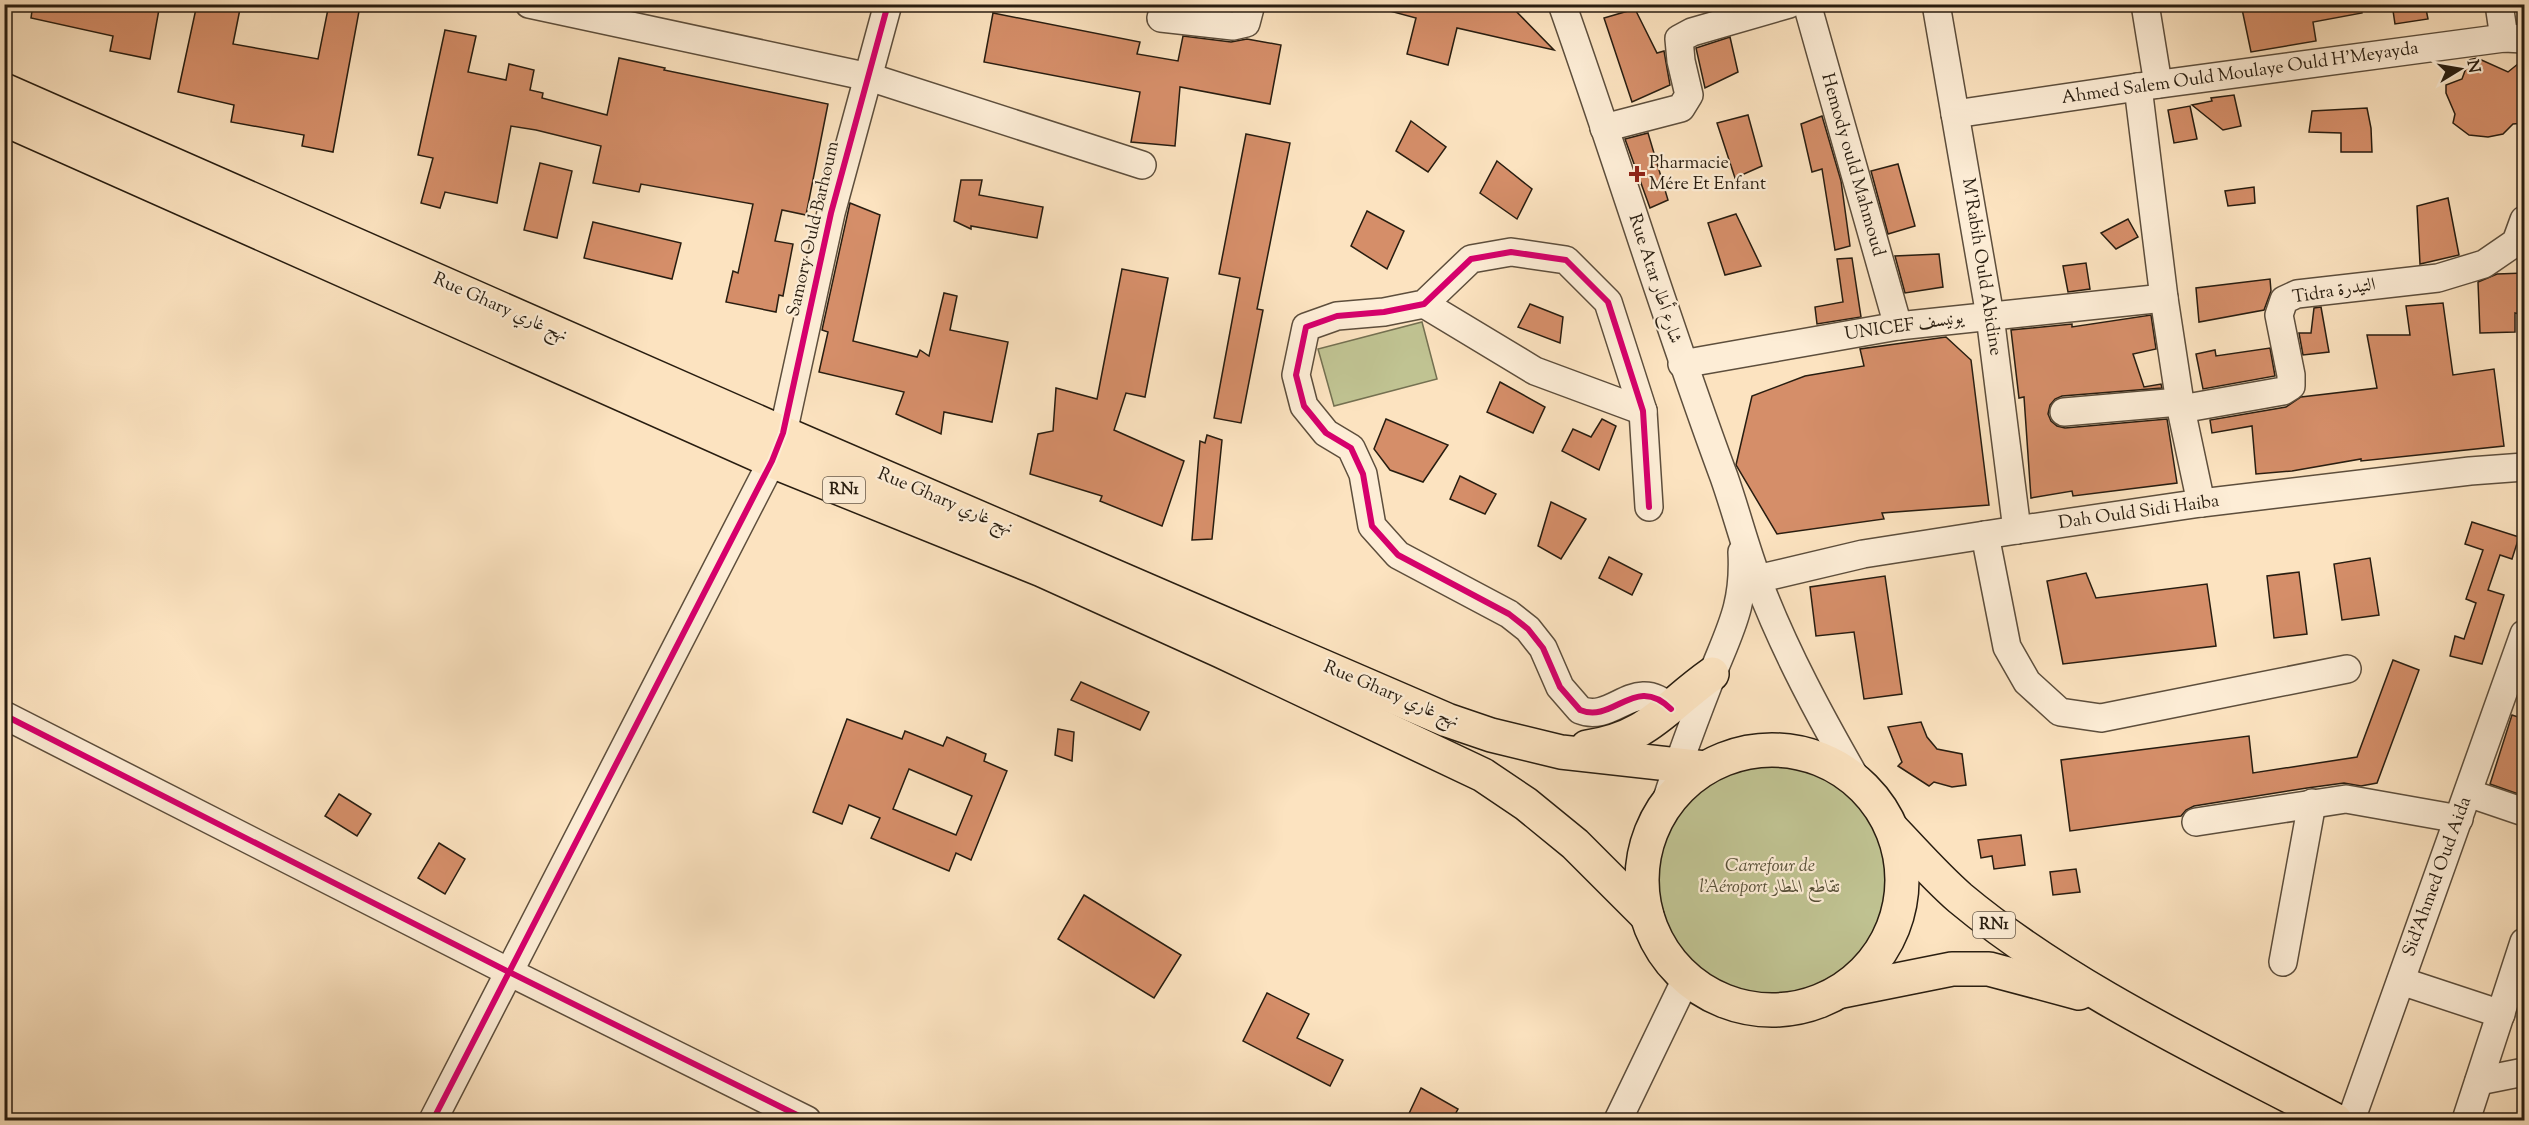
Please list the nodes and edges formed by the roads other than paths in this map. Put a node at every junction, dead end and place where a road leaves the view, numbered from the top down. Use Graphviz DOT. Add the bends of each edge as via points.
graph roads {
  1 [pos="529,4"];
  2 [pos="888,4"];
  3 [pos="1251,4"];
  4 [pos="1549,4"];
  5 [pos="1562,4"];
  6 [pos="1789,4"];
  7 [pos="1807,4"];
  8 [pos="1936,4"];
  9 [pos="2145,4"];
  10 [pos="2499,4"];
  11 [pos="1161,18"];
  12 [pos="1573,36"];
  13 [pos="2514,38"];
  14 [pos="868,77"];
  15 [pos="2148,85"];
  16 [pos="4,90"];
  17 [pos="1955,114"];
  18 [pos="4,119"];
  19 [pos="1604,128"];
  20 [pos="1142,165"];
  21 [pos="2524,220"];
  22 [pos="2164,298"];
  23 [pos="1424,304"];
  24 [pos="1990,316"];
  25 [pos="1898,326"];
  26 [pos="1682,364"];
  27 [pos="2180,405"];
  28 [pos="1643,411"];
  29 [pos="2064,412"];
  30 [pos="778,447"];
  31 [pos="2524,467"];
  32 [pos="2200,503"];
  33 [pos="1649,507"];
  34 [pos="1740,521"];
  35 [pos="2017,530"];
  36 [pos="1985,535"];
  37 [pos="1047,559"];
  38 [pos="1757,579"];
  39 [pos="2524,634"];
  40 [pos="2347,669"];
  41 [pos="1712,674"];
  42 [pos="1671,709"];
  43 [pos="4,715"];
  44 [pos="1561,752"];
  45 [pos="1691,766"];
  46 [pos="1859,784"];
  47 [pos="2468,793"];
  48 [pos="2312,804"];
  49 [pos="2524,812"];
  50 [pos="2459,819"];
  51 [pos="2196,822"];
  52 [pos="1890,826"];
  53 [pos="1647,916"];
  54 [pos="2524,942"];
  55 [pos="2283,962"];
  56 [pos="508,972"];
  57 [pos="1686,979"];
  58 [pos="2401,981"];
  59 [pos="1841,991"];
  60 [pos="2114,1003"];
  61 [pos="2501,1014"];
  62 [pos="2524,1072"];
  63 [pos="2479,1081"];
  64 [pos="433,1120"];
  65 [pos="807,1120"];
  66 [pos="1618,1120"];
  67 [pos="2335,1120"];
  68 [pos="2351,1120"];
  69 [pos="2466,1120"];
  1 -- 14 [label="street"];
  2 -- 14 [label="street, Samory Ould Barhoum"];
  3 -- 11 [label="street" via="1246,23 1233,26"];
  4 -- 12 [label="street, Rue Atar شارع أطار"];
  5 -- 12 [label="street, Rue Atar شارع أطار"];
  6 -- 19 [label="street" via="1679,39 1689,95 1681,108"];
  7 -- 25 [label="street, Hemody ould Mahmoud"];
  8 -- 17 [label="street, M'Rabih Ould Abidine"];
  9 -- 15 [label="street"];
  10 -- 13 [label="street"];
  12 -- 19 [label="street, Rue Atar شارع أطار"];
  13 -- 15 [label="street, Ahmed Salem Ould Moulaye Ould H'Meyayda"];
  14 -- 20 [label="street"];
  14 -- 30 [label="street, Samory Ould Barhoum" via="831,213"];
  15 -- 17 [label="street, Ahmed Salem Ould Moulaye Ould H'Meyayda"];
  15 -- 22 [label="street"];
  16 -- 30 [label="highway, Rue Ghary نهج غاري / RN1"];
  17 -- 24 [label="street, M'Rabih Ould Abidine"];
  18 -- 30 [label="highway, Rue Ghary نهج غاري / RN1"];
  19 -- 26 [label="street, Rue Atar شارع أطار"];
  21 -- 27 [label="street, Tidra التيدرة" via="2516,242 2484,264 2438,278 2297,294 2284,300 2279,315 2290,386 2283,391"];
  22 -- 24 [label="street, UNICEF يونيسف"];
  22 -- 27 [label="street"];
  23 -- 28 [label="street" via="1535,371"];
  23 -- 28 [label="street" via="1471,259 1511,252 1566,260 1608,302"];
  23 -- 42 [label="street" via="1337,316 1306,327 1296,375 1304,406 1326,433 1351,448 1363,474 1372,526 1398,555 1509,614 1528,629 1543,648 1560,687 1580,710 1598,712 1638,695 1648,695"];
  24 -- 25 [label="street, UNICEF يونيسف"];
  24 -- 35 [label="street, M'Rabih Ould Abidine"];
  25 -- 26 [label="street, UNICEF يونيسف"];
  26 -- 34 [label="street, Rue Atar شارع أطار"];
  27 -- 29 [label="street"];
  27 -- 32 [label="street"];
  28 -- 33 [label="street"];
  30 -- 37 [label="highway, Rue Ghary نهج غاري / RN1"];
  30 -- 56 [label="street, Samory Ould Barhoum"];
  31 -- 32 [label="street, Dah Ould Sidi Haiba"];
  32 -- 35 [label="street, Dah Ould Sidi Haiba"];
  34 -- 38 [label="street, Rue Atar شارع أطار"];
  34 -- 41 [label="street, Rue Atar شارع أطار" via="1743,574 1739,606"];
  35 -- 36 [label="street, Dah Ould Sidi Haiba"];
  36 -- 38 [label="street, Dah Ould Sidi Haiba" via="1863,554"];
  36 -- 40 [label="street" via="2007,647 2027,682 2060,712 2100,718"];
  37 -- 44 [label="highway, Rue Ghary نهج غاري / RN1" via="1236,630 1447,720"];
  37 -- 53 [label="highway, Rue Ghary نهج غاري / RN1" via="1221,651 1483,775 1575,844"];
  38 -- 46 [label="street, Rue Atar شارع أطار" via="1788,654"];
  39 -- 47 [label="street, Sid'Ahmed Oud Aida"];
  41 -- 42 [label="highway"];
  41 -- 45 [label="street, Rue Atar شارع أطار"];
  42 -- 44 [label="highway" via="1650,725 1616,741"];
  43 -- 56 [label="street"];
  44 -- 45 [label="highway, Rue Ghary نهج غاري / RN1"];
  45 -- 46 [label="highway" via="1748,752 1785,750 1837,767"];
  45 -- 53 [label="highway" via="1652,831 1644,859 1642,888"];
  46 -- 52 [label="highway"];
  47 -- 49 [label="street"];
  47 -- 50 [label="street, Sid'Ahmed Oud Aida"];
  48 -- 50 [label="street" via="2346,799"];
  48 -- 51 [label="street"];
  48 -- 55 [label="street"];
  50 -- 58 [label="street, Sid'Ahmed Oud Aida"];
  52 -- 59 [label="highway" via="1902,878 1892,931 1862,975"];
  52 -- 60 [label="highway, RN1" via="1982,915"];
  53 -- 57 [label="highway" via="1663,952"];
  54 -- 61 [label="street"];
  56 -- 64 [label="street, Samory Ould Barhoum"];
  56 -- 65 [label="street"];
  57 -- 59 [label="highway" via="1713,997 1769,1011 1798,1008"];
  57 -- 66 [label="street"];
  58 -- 61 [label="street"];
  58 -- 68 [label="street, Sid'Ahmed Oud Aida"];
  59 -- 60 [label="highway, RN1" via="1952,969 1989,969"];
  60 -- 67 [label="highway, RN1"];
  61 -- 63 [label="street"];
  62 -- 63 [label="street"];
  63 -- 69 [label="street"];
}
